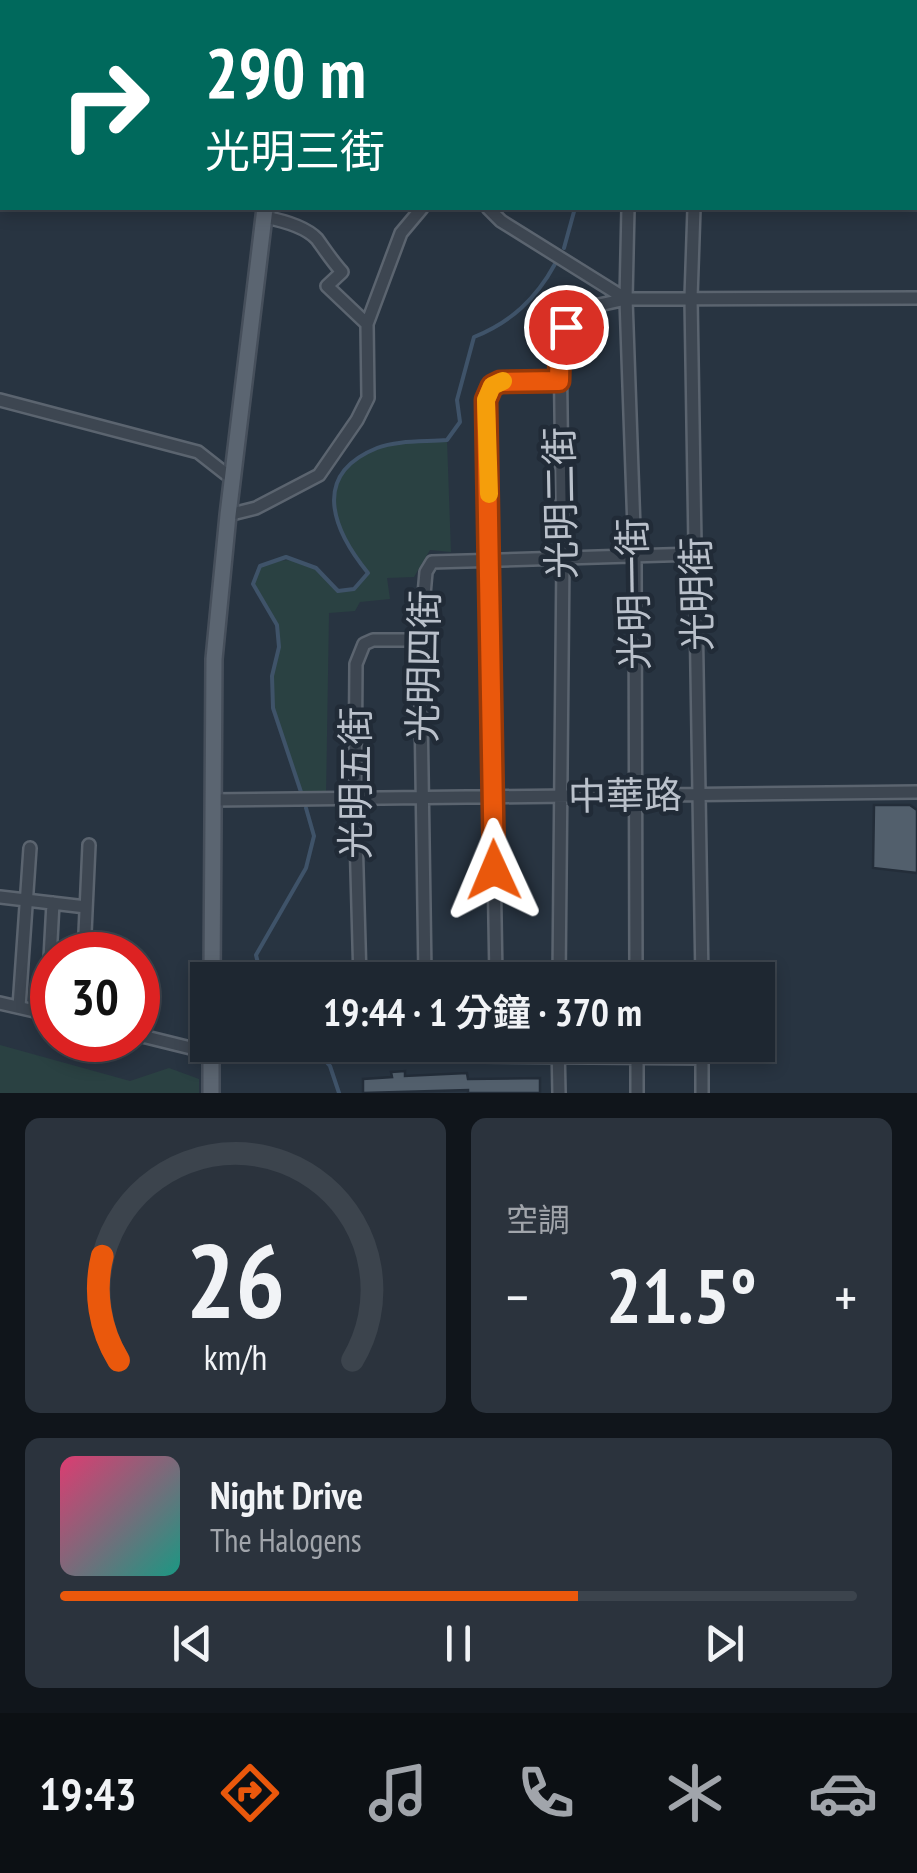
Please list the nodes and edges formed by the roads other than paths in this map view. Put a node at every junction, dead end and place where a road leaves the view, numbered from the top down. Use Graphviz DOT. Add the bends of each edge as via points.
graph roads {
  1 [pos="420,210"];
  2 [pos="490,210"];
  3 [pos="628,210"];
  4 [pos="694,210"];
  5 [pos="264,212"];
  6 [pos="691,298"];
  7 [pos="917,298"];
  8 [pos="626,300"];
  9 [pos="367,324"];
  10 [pos="559,381"];
  11 [pos="0,400"];
  12 [pos="233,475"];
  13 [pos="228,515"];
  14 [pos="696,554"];
  15 [pos="563,557"];
  16 [pos="491,558"];
  17 [pos="635,558"];
  18 [pos="420,640"];
  19 [pos="917,792"];
  20 [pos="701,795"];
  21 [pos="560,797"];
  22 [pos="634,797"];
  23 [pos="355,798"];
  24 [pos="423,798"];
  25 [pos="492,798"];
  26 [pos="212,800"];
  27 [pos="88,845"];
  28 [pos="30,848"];
  29 [pos="0,897"];
  30 [pos="26,900"];
  31 [pos="53,903"];
  32 [pos="86,907"];
  33 [pos="52,932"];
  34 [pos="85,932"];
  35 [pos="212,962"];
  36 [pos="360,962"];
  37 [pos="426,962"];
  38 [pos="496,962"];
  39 [pos="558,962"];
  40 [pos="636,962"];
  41 [pos="702,962"];
  42 [pos="0,1003"];
  43 [pos="18,1007"];
  44 [pos="30,1010"];
  45 [pos="160,1039"];
  46 [pos="190,1045"];
  47 [pos="212,1062"];
  48 [pos="558,1062"];
  49 [pos="637,1062"];
  50 [pos="702,1062"];
  51 [pos="211,1093"];
  52 [pos="559,1093"];
  53 [pos="637,1093"];
  54 [pos="702,1093"];
  1 -- 9 [label="street" via="401,233"];
  2 -- 8 [label="street"];
  3 -- 8 [label="street, 光明一街"];
  4 -- 6 [label="street, 光明街"];
  5 -- 9 [label="street" via="318,240 342,272 328,286"];
  5 -- 12 [label="main road"];
  6 -- 7 [label="street, 光明二街"];
  6 -- 8 [label="street, 光明二街"];
  6 -- 14 [label="street, 光明街"];
  8 -- 10 [label="street, 光明二街" via="574,316 560,338"];
  8 -- 17 [label="street, 光明一街"];
  9 -- 13 [label="street" via="368,398 320,475"];
  10 -- 15 [label="street, 光明二街"];
  10 -- 16 [label="street" via="500,382 488,393"];
  11 -- 12 [label="street" via="198,452"];
  12 -- 13 [label="main road"];
  13 -- 26 [label="main road" via="214,659"];
  14 -- 17 [label="street, 光明四街"];
  14 -- 20 [label="street, 光明街"];
  15 -- 16 [label="street, 光明四街"];
  15 -- 17 [label="street, 光明四街"];
  15 -- 21 [label="street, 光明二街"];
  16 -- 18 [label="street, 光明四街" via="432,562"];
  16 -- 25 [label="street"];
  17 -- 22 [label="street, 光明一街"];
  18 -- 23 [label="street, 光明五街" via="374,640 358,654"];
  18 -- 24 [label="street, 光明四街"];
  19 -- 20 [label="street, 中華路"];
  20 -- 22 [label="street, 中華路"];
  20 -- 41 [label="street, 光明街"];
  21 -- 22 [label="street, 中華路"];
  21 -- 25 [label="street, 中華路"];
  21 -- 39 [label="street, 光明二街"];
  22 -- 40 [label="street, 光明一街"];
  23 -- 24 [label="street, 中華路"];
  23 -- 26 [label="street, 中華路"];
  23 -- 36 [label="street, 光明五街"];
  24 -- 25 [label="street, 中華路"];
  24 -- 37 [label="street, 光明四街"];
  25 -- 38 [label="street"];
  26 -- 35 [label="main road"];
  27 -- 32 [label="street"];
  28 -- 30 [label="street"];
  29 -- 30 [label="street"];
  30 -- 31 [label="street"];
  30 -- 43 [label="street"];
  31 -- 32 [label="street"];
  31 -- 33 [label="street"];
  32 -- 34 [label="street"];
  42 -- 43 [label="street"];
  43 -- 44 [label="street"];
  45 -- 46 [label="street"];
  47 -- 51 [label="main road"];
  48 -- 52 [label="street"];
  49 -- 53 [label="street"];
  50 -- 54 [label="street"];
}
